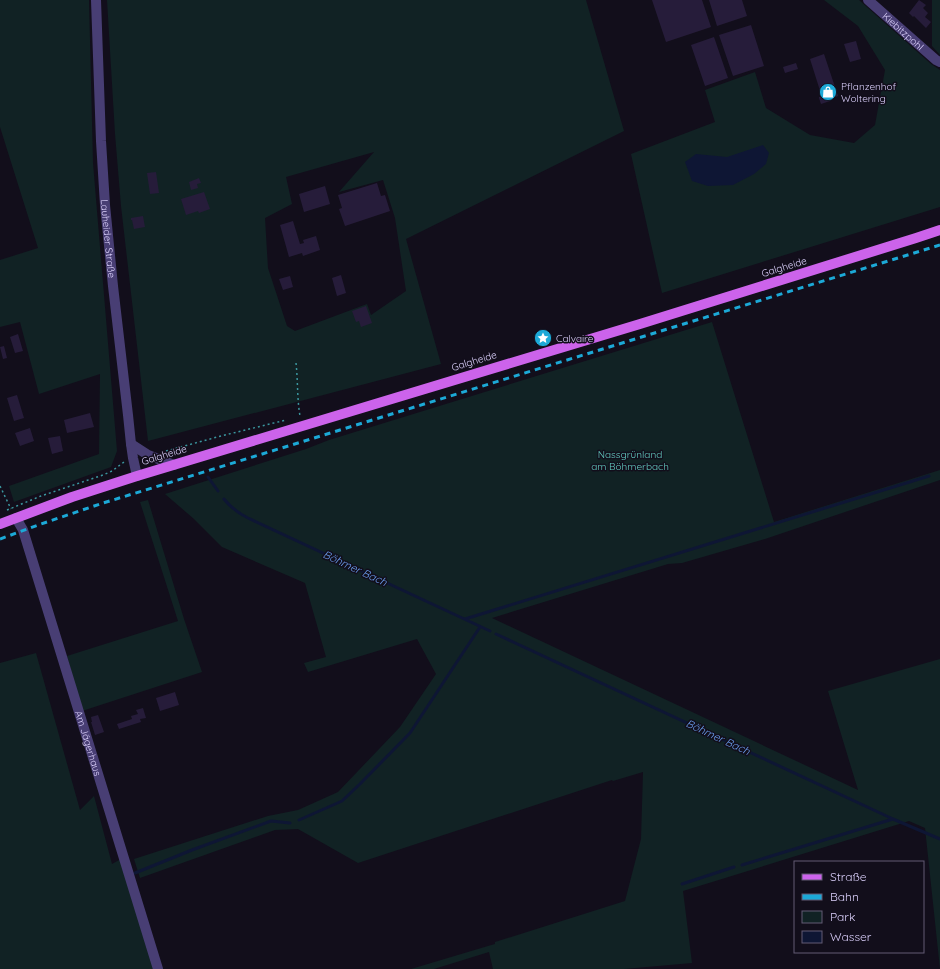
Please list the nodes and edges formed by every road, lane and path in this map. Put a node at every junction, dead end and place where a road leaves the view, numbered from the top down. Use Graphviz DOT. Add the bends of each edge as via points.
graph roads {
  1 [pos="96,0"];
  2 [pos="868,0"];
  3 [pos="940,62"];
  4 [pos="940,230"];
  5 [pos="296,363"];
  6 [pos="300,416"];
  7 [pos="131,444"];
  8 [pos="174,465"];
  9 [pos="137,476"];
  10 [pos="0,486"];
  11 [pos="16,518"];
  12 [pos="0,524"];
  13 [pos="158,969"];
  1 -- 7 [label="street, Lauheider Straße" via="105,205"];
  2 -- 3 [label="street, Kiebitzpohl"];
  4 -- 8 [label="main road, Galgheide"];
  5 -- 6 [label="path"];
  7 -- 8 [label="street" via="148,455"];
  7 -- 9 [label="street, Lauheider Straße"];
  8 -- 9 [label="main road, Galgheide"];
  9 -- 11 [label="main road, Galgheide"];
  10 -- 11 [label="path"];
  11 -- 12 [label="main road, Galgheide"];
  11 -- 13 [label="street, Am Jägerhaus" via="23,530"];
}
